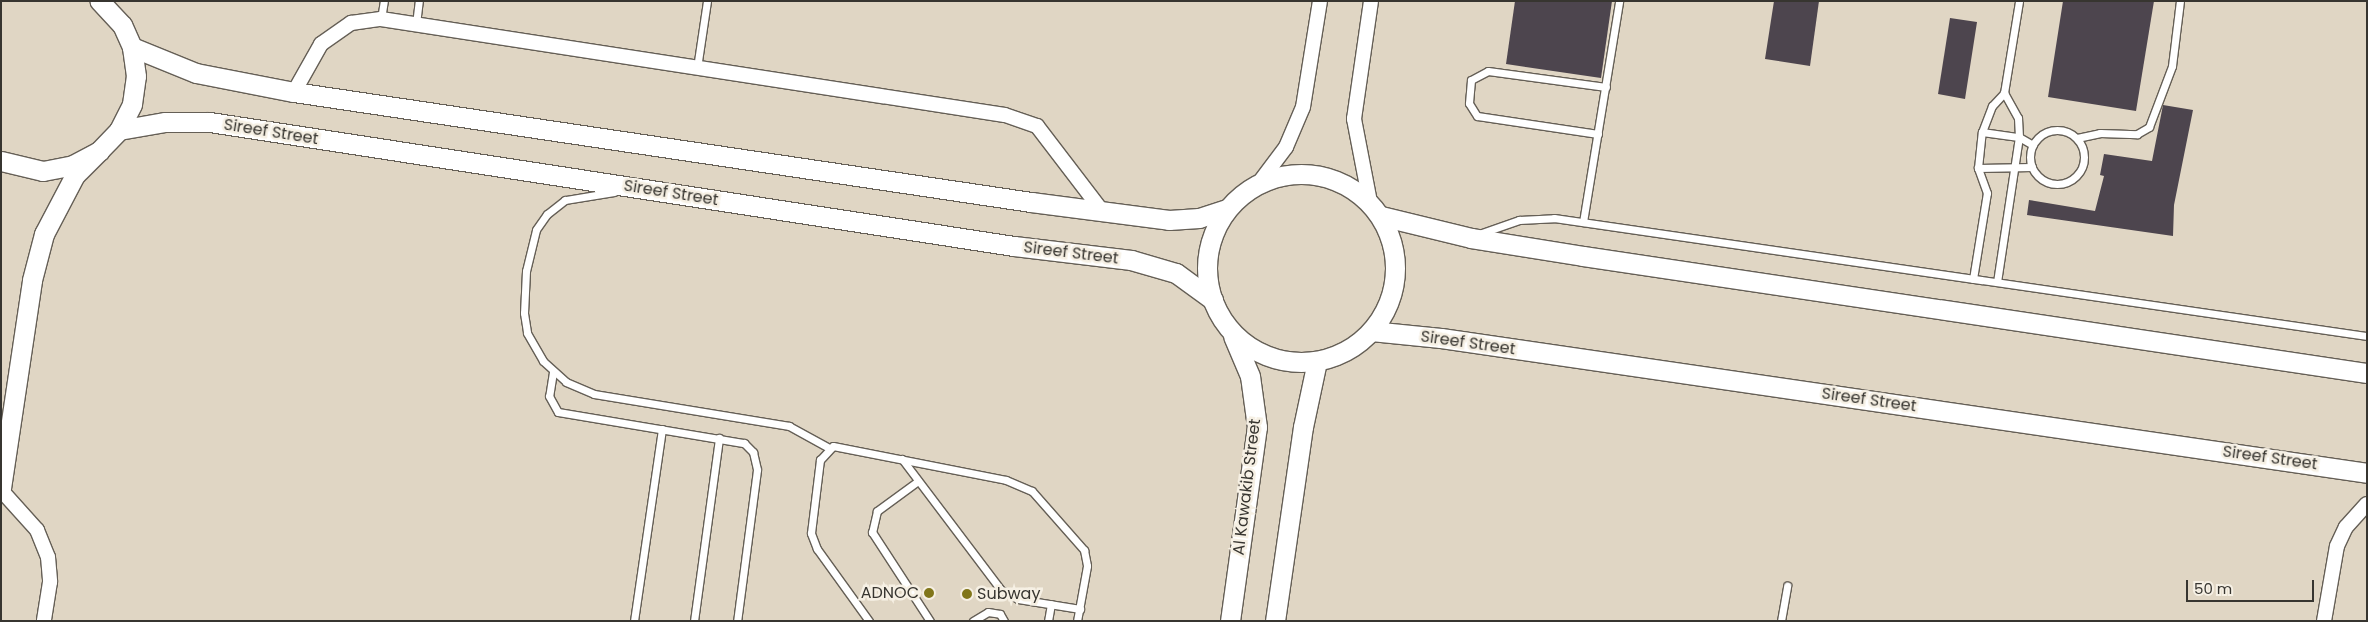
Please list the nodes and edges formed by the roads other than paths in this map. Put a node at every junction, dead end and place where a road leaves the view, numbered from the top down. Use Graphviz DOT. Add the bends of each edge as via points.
graph roads {
  1 [pos="384,1"];
  2 [pos="419,1"];
  3 [pos="707,1"];
  4 [pos="1320,1"];
  5 [pos="1371,1"];
  6 [pos="1619,1"];
  7 [pos="2019,1"];
  8 [pos="2180,1"];
  9 [pos="105,3"];
  10 [pos="381,19"];
  11 [pos="416,24"];
  12 [pos="132,47"];
  13 [pos="697,68"];
  14 [pos="1606,87"];
  15 [pos="294,92"];
  16 [pos="2004,92"];
  17 [pos="119,130"];
  18 [pos="1982,132"];
  19 [pos="1598,134"];
  20 [pos="2019,137"];
  21 [pos="2077,138"];
  22 [pos="2033,145"];
  23 [pos="99,151"];
  24 [pos="1,161"];
  25 [pos="2015,167"];
  26 [pos="2032,167"];
  27 [pos="1978,168"];
  28 [pos="1259,183"];
  29 [pos="650,190"];
  30 [pos="1227,209"];
  31 [pos="1375,209"];
  32 [pos="1102,211"];
  33 [pos="1583,222"];
  34 [pos="1470,238"];
  35 [pos="1973,279"];
  36 [pos="1998,282"];
  37 [pos="1213,300"];
  38 [pos="1229,328"];
  39 [pos="1371,332"];
  40 [pos="2367,336"];
  41 [pos="1317,361"];
  42 [pos="553,372"];
  43 [pos="2367,373"];
  44 [pos="662,429"];
  45 [pos="719,438"];
  46 [pos="828,448"];
  47 [pos="902,459"];
  48 [pos="2367,473"];
  49 [pos="918,480"];
  50 [pos="1,489"];
  51 [pos="2367,504"];
  52 [pos="1787,586"];
  53 [pos="1051,604"];
  54 [pos="1080,608"];
  55 [pos="44,621"];
  56 [pos="634,621"];
  57 [pos="694,621"];
  58 [pos="737,621"];
  59 [pos="868,621"];
  60 [pos="930,621"];
  61 [pos="973,621"];
  62 [pos="1004,621"];
  63 [pos="1048,621"];
  64 [pos="1078,621"];
  65 [pos="1230,621"];
  66 [pos="1275,621"];
  67 [pos="1781,621"];
  68 [pos="2324,621"];
  1 -- 10 [label="lane"];
  2 -- 11 [label="lane"];
  3 -- 13 [label="lane"];
  4 -- 28 [label="street" via="1303,106 1286,147"];
  5 -- 31 [label="street" via="1354,120"];
  6 -- 14 [label="lane"];
  7 -- 16 [label="lane"];
  8 -- 21 [label="lane" via="2172,66 2150,127 2138,134 2100,133"];
  9 -- 12 [label="main road"];
  10 -- 11 [label="street"];
  10 -- 15 [label="street" via="351,23 321,44"];
  11 -- 13 [label="street"];
  12 -- 15 [label="main road" via="196,73"];
  12 -- 17 [label="main road" via="135,85 132,104"];
  13 -- 32 [label="street" via="1005,115 1037,126"];
  14 -- 19 [label="lane"];
  14 -- 19 [label="lane" via="1488,71 1471,80 1468,103 1477,116"];
  15 -- 32 [label="main road"];
  16 -- 18 [label="lane" via="1992,106"];
  16 -- 20 [label="lane" via="2018,118"];
  17 -- 23 [label="main road"];
  17 -- 29 [label="main road, Sireef Street" via="165,122 210,122"];
  18 -- 20 [label="lane"];
  18 -- 27 [label="lane"];
  19 -- 33 [label="lane"];
  20 -- 22 [label="lane"];
  20 -- 25 [label="lane"];
  21 -- 22 [label="lane" via="2052,131"];
  21 -- 26 [label="lane" via="2084,163 2075,178 2050,184"];
  22 -- 26 [label="lane"];
  23 -- 24 [label="main road" via="73,165 43,171"];
  23 -- 50 [label="main road" via="75,175 44,234 32,280"];
  25 -- 26 [label="lane"];
  25 -- 27 [label="lane"];
  25 -- 36 [label="lane"];
  27 -- 35 [label="lane" via="1987,193"];
  28 -- 30 [label="main road"];
  28 -- 31 [label="main road" via="1298,173 1318,174 1343,183"];
  29 -- 37 [label="main road, Sireef Street" via="1154,264 1176,273"];
  29 -- 42 [label="lane" via="577,195 554,207 536,230 526,271 524,313 534,348"];
  30 -- 32 [label="main road" via="1184,220"];
  30 -- 37 [label="main road" via="1217,225 1207,262"];
  31 -- 34 [label="main road"];
  31 -- 39 [label="main road" via="1392,238 1395,279 1386,311"];
  33 -- 34 [label="lane" via="1554,218 1520,220"];
  33 -- 35 [label="lane"];
  34 -- 43 [label="main road"];
  35 -- 36 [label="lane"];
  36 -- 40 [label="lane"];
  37 -- 38 [label="main road"];
  38 -- 41 [label="main road" via="1246,345 1268,357 1292,362"];
  38 -- 65 [label="main road, Al Kawakib Street" via="1250,376 1257,427"];
  39 -- 41 [label="main road" via="1356,346"];
  39 -- 48 [label="main road, Sireef Street" via="1451,339"];
  41 -- 66 [label="main road" via="1303,427"];
  42 -- 44 [label="lane" via="548,396 558,412"];
  42 -- 46 [label="lane" via="594,394 788,426"];
  44 -- 45 [label="lane"];
  44 -- 56 [label="lane"];
  45 -- 57 [label="lane"];
  45 -- 58 [label="lane" via="744,442 753,452 757,470"];
  46 -- 47 [label="lane" via="843,446"];
  46 -- 59 [label="lane" via="820,460 811,533 817,550"];
  47 -- 49 [label="lane"];
  47 -- 54 [label="lane" via="1006,480 1032,491 1084,550 1087,566"];
  49 -- 53 [label="lane" via="1001,590 1018,599"];
  49 -- 60 [label="lane" via="878,511 872,532 876,543"];
  50 -- 55 [label="street" via="37,530 48,557 50,582"];
  51 -- 68 [label="street" via="2346,527 2337,546"];
  52 -- 67 [label="lane"];
  53 -- 54 [label="lane"];
  53 -- 63 [label="lane"];
  54 -- 64 [label="lane"];
  61 -- 62 [label="lane" via="988,612 1000,614"];
}
